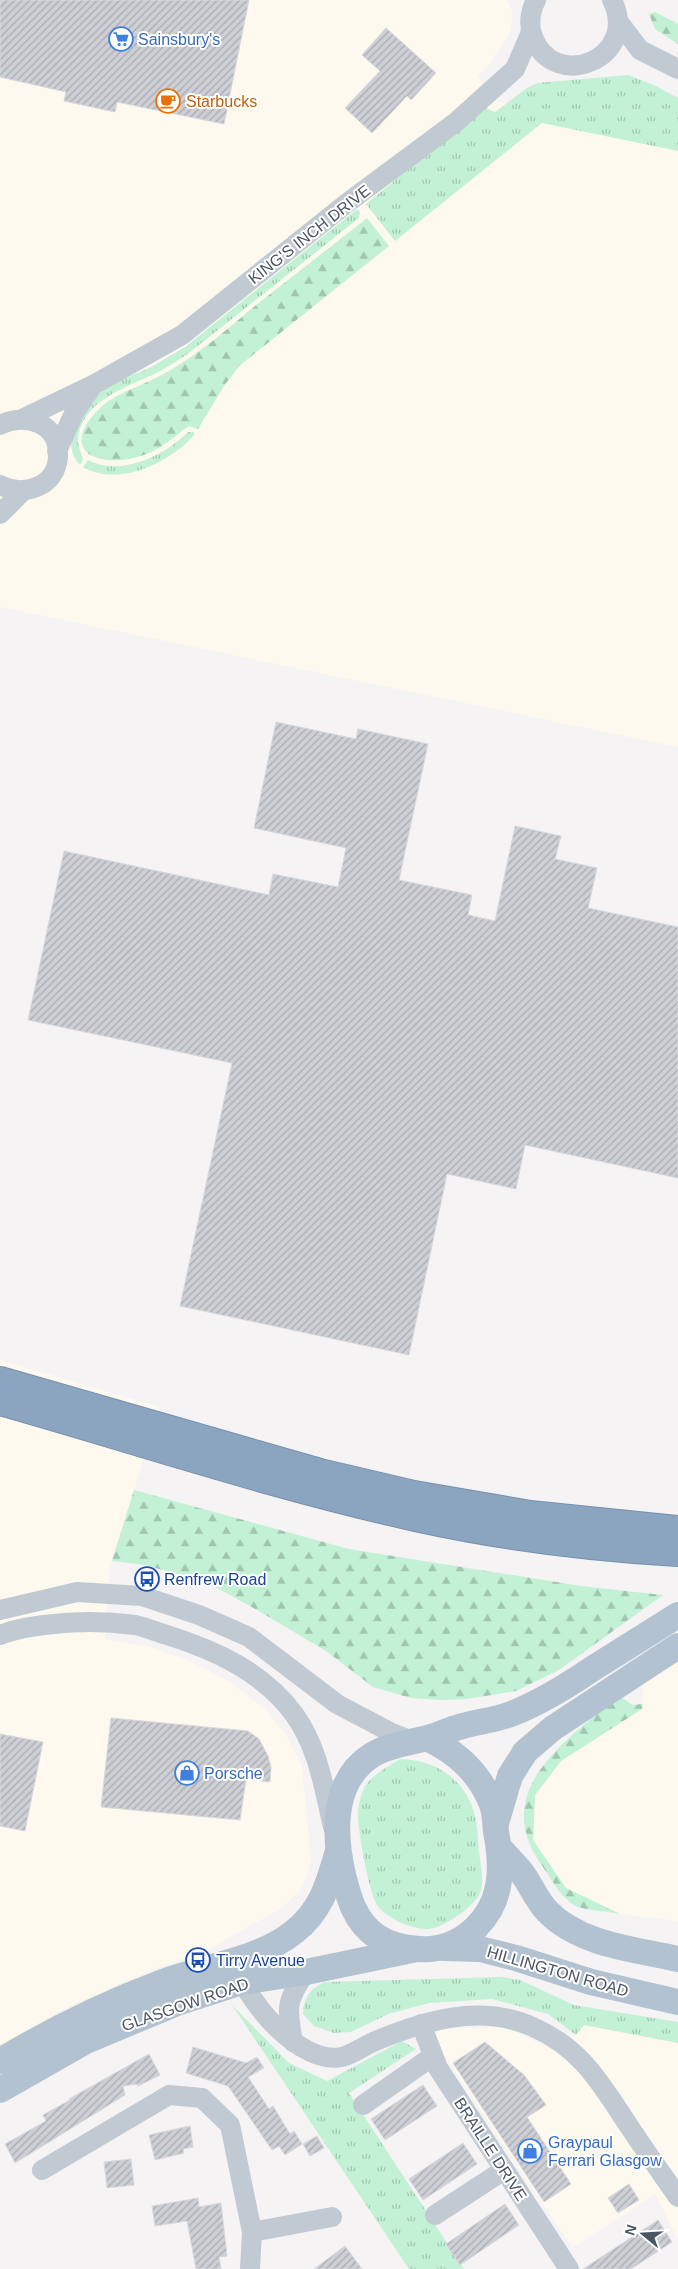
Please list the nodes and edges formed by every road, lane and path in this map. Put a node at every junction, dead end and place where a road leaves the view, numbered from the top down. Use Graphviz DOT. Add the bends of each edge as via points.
graph roads {
  1 [pos="536,0"];
  2 [pos="612,0"];
  3 [pos="618,21"];
  4 [pos="531,32"];
  5 [pos="640,50"];
  6 [pos="604,54"];
  7 [pos="552,60"];
  8 [pos="515,70"];
  9 [pos="678,70"];
  10 [pos="92,385"];
  11 [pos="24,418"];
  12 [pos="0,425"];
  13 [pos="57,451"];
  14 [pos="0,485"];
  15 [pos="23,491"];
  16 [pos="0,514"];
  17 [pos="0,1380"];
  18 [pos="0,1402"];
  19 [pos="678,1530"];
  20 [pos="678,1552"];
  21 [pos="0,1610"];
  22 [pos="678,1615"];
  23 [pos="0,1635"];
  24 [pos="678,1646"];
  25 [pos="418,1739"];
  26 [pos="497,1836"];
  27 [pos="337,1846"];
  28 [pos="438,1948"];
  29 [pos="413,1950"];
  30 [pos="678,1959"];
  31 [pos="238,1970"];
  32 [pos="306,1972"];
  33 [pos="678,2002"];
  34 [pos="421,2024"];
  35 [pos="293,2042"];
  36 [pos="434,2056"];
  37 [pos="0,2061"];
  38 [pos="0,2090"];
  39 [pos="363,2105"];
  40 [pos="42,2170"];
  41 [pos="504,2170"];
  42 [pos="678,2197"];
  43 [pos="435,2215"];
  44 [pos="332,2216"];
  45 [pos="252,2232"];
  46 [pos="250,2269"];
  47 [pos="569,2269"];
  1 -- 4 [label="street, KING'S INCH DRIVE" via="531,15"];
  2 -- 3 [label="street"];
  3 -- 5 [label="street"];
  3 -- 6 [label="street" via="614,39"];
  4 -- 7 [label="street" via="536,43"];
  4 -- 8 [label="street, KING'S INCH DRIVE"];
  5 -- 6 [label="street, KING'S INCH DRIVE"];
  5 -- 9 [label="street"];
  6 -- 7 [label="street, KING'S INCH DRIVE" via="595,61 579,65"];
  7 -- 8 [label="street, KING'S INCH DRIVE"];
  8 -- 10 [label="street, KING'S INCH DRIVE" via="456,122 347,203 182,335"];
  10 -- 11 [label="street, KING'S INCH DRIVE"];
  10 -- 13 [label="street, KING'S INCH DRIVE" via="74,413"];
  11 -- 12 [label="street, KING'S INCH DRIVE"];
  11 -- 13 [label="street" via="46,428"];
  13 -- 15 [label="street, KING'S INCH DRIVE" via="58,458 49,478 35,489"];
  14 -- 15 [label="street"];
  15 -- 16 [label="street, KING'S INCH DRIVE"];
  17 -- 19 [label="highway" via="312,1470 414,1495 530,1515"];
  18 -- 20 [label="highway" via="418,1518 527,1538"];
  21 -- 25 [label="street" via="77,1592 142,1596 199,1615 249,1637 337,1704 392,1734"];
  22 -- 25 [label="main road" via="558,1691 512,1714"];
  23 -- 27 [label="street" via="73,1621 136,1625 192,1643 244,1669 280,1699 307,1735 320,1770"];
  24 -- 26 [label="main road" via="553,1728 525,1752 510,1776"];
  25 -- 26 [label="main road" via="447,1748 472,1769 492,1802"];
  25 -- 27 [label="main road" via="372,1755 357,1768 340,1799"];
  26 -- 28 [label="main road" via="500,1880 496,1897 480,1924 468,1935"];
  26 -- 30 [label="main road" via="547,1911 572,1930 598,1940"];
  27 -- 29 [label="main road" via="353,1909 361,1922 380,1939"];
  27 -- 31 [label="main road, GLASGOW ROAD" via="321,1903 293,1933"];
  28 -- 29 [label="main road"];
  28 -- 33 [label="main road, HILLINGTON ROAD" via="480,1949 591,1982"];
  29 -- 32 [label="main road, GLASGOW ROAD"];
  31 -- 32 [label="main road, GLASGOW ROAD"];
  31 -- 35 [label="street" via="271,2022"];
  31 -- 37 [label="main road, GLASGOW ROAD" via="164,1982 118,2000"];
  31 -- 38 [label="main road, GLASGOW ROAD" via="177,2003 86,2041"];
  32 -- 35 [label="street" via="288,2005"];
  34 -- 35 [label="street" via="343,2057 318,2055"];
  34 -- 36 [label="street, BRAILLE DRIVE"];
  34 -- 42 [label="street" via="466,2016 499,2018 533,2027 568,2046 596,2075"];
  36 -- 39 [label="street"];
  36 -- 41 [label="street, BRAILLE DRIVE" via="438,2068"];
  40 -- 45 [label="street" via="169,2095 202,2098 230,2124"];
  41 -- 43 [label="street"];
  41 -- 47 [label="street, BRAILLE DRIVE"];
  44 -- 45 [label="street"];
  45 -- 46 [label="street"];
}
